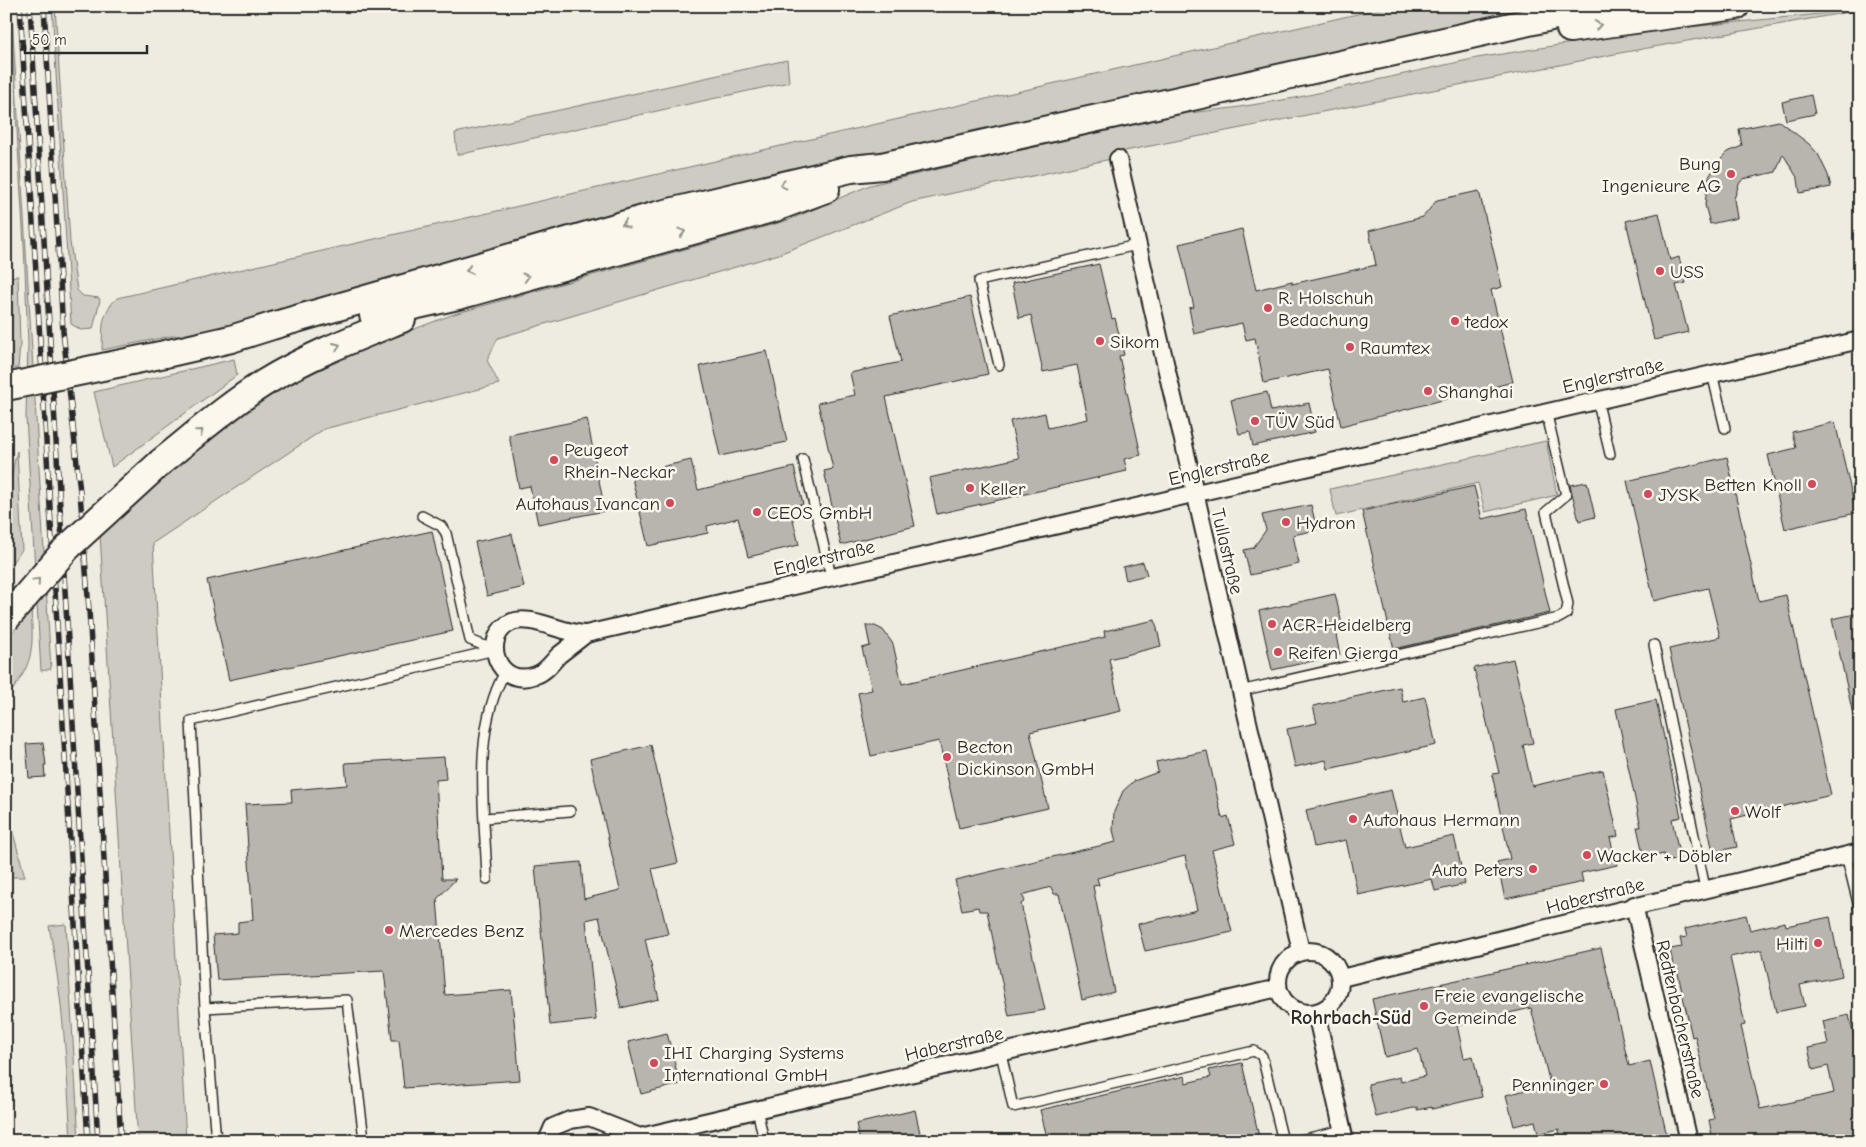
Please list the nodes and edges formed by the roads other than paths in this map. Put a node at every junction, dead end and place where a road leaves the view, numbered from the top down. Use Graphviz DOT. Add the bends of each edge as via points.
graph roads {
  1 [pos="1600,6"];
  2 [pos="1736,6"];
  3 [pos="1515,25"];
  4 [pos="1118,160"];
  5 [pos="882,166"];
  6 [pos="1137,245"];
  7 [pos="462,295"];
  8 [pos="231,339"];
  9 [pos="1860,340"];
  10 [pos="999,365"];
  11 [pos="1712,373"];
  12 [pos="6,388"];
  13 [pos="1597,399"];
  14 [pos="1546,411"];
  15 [pos="1725,428"];
  16 [pos="1610,454"];
  17 [pos="803,459"];
  18 [pos="1194,494"];
  19 [pos="422,516"];
  20 [pos="831,576"];
  21 [pos="6,619"];
  22 [pos="586,634"];
  23 [pos="1654,645"];
  24 [pos="495,650"];
  25 [pos="505,672"];
  26 [pos="1240,691"];
  27 [pos="570,811"];
  28 [pos="485,818"];
  29 [pos="1853,854"];
  30 [pos="487,879"];
  31 [pos="1705,888"];
  32 [pos="1634,905"];
  33 [pos="1860,912"];
  34 [pos="1301,951"];
  35 [pos="1340,978"];
  36 [pos="1278,988"];
  37 [pos="205,1008"];
  38 [pos="1316,1013"];
  39 [pos="1001,1053"];
  40 [pos="757,1109"];
  41 [pos="1344,1135"];
  42 [pos="638,1139"];
  43 [pos="216,1141"];
  44 [pos="339,1141"];
  45 [pos="547,1141"];
  46 [pos="764,1141"];
  47 [pos="1284,1141"];
  48 [pos="1296,1141"];
  49 [pos="1689,1141"];
  1 -- 3 [label="main road"];
  3 -- 2 [label="main road, one-way" via="1552,32"];
  3 -- 5 [label="main road"];
  4 -- 6 [label="street, Tullastraße"];
  7 -- 5 [label="main road, one-way" via="775,208"];
  5 -- 8 [label="main road, one-way" via="851,169 666,212"];
  6 -- 10 [label="lane" via="979,282"];
  6 -- 18 [label="street, Tullastraße"];
  7 -- 8 [label="main road" via="275,335"];
  21 -- 7 [label="main road, one-way, bridge" via="67,548 230,406 299,363"];
  8 -- 12 [label="main road, bridge"];
  9 -- 11 [label="street, Englerstraße"];
  11 -- 13 [label="street, Englerstraße"];
  11 -- 15 [label="lane"];
  13 -- 14 [label="street, Englerstraße"];
  13 -- 16 [label="lane"];
  14 -- 18 [label="street, Englerstraße"];
  14 -- 26 [label="lane" via="1566,495 1546,512 1568,604 1566,614"];
  17 -- 20 [label="lane"];
  18 -- 20 [label="street, Englerstraße"];
  18 -- 26 [label="street, Tullastraße"];
  19 -- 24 [label="lane" via="442,526 446,533 470,640"];
  20 -- 22 [label="street, Englerstraße"];
  22 -- 24 [label="street, Englerstraße" via="525,620 512,622 502,628"];
  22 -- 25 [label="street, Englerstraße" via="539,675 524,679"];
  23 -- 31 [label="lane"];
  24 -- 25 [label="street"];
  24 -- 37 [label="lane" via="191,721"];
  25 -- 28 [label="lane" via="495,690 482,746"];
  26 -- 34 [label="street, Tullastraße"];
  27 -- 28 [label="lane"];
  28 -- 30 [label="lane"];
  29 -- 31 [label="street, Haberstraße"];
  29 -- 33 [label="lane"];
  31 -- 32 [label="street, Haberstraße"];
  32 -- 35 [label="street, Haberstraße"];
  32 -- 49 [label="street, Redtenbacherstraße"];
  34 -- 35 [label="street" via="1313,950 1326,955 1336,965"];
  34 -- 36 [label="street" via="1283,963 1278,974"];
  35 -- 38 [label="street" via="1340,990 1334,1001"];
  36 -- 38 [label="street" via="1284,1002 1293,1010"];
  36 -- 39 [label="street, Haberstraße"];
  37 -- 43 [label="lane"];
  37 -- 44 [label="lane" via="347,1000 364,1140"];
  38 -- 41 [label="street"];
  39 -- 40 [label="street, Haberstraße"];
  39 -- 47 [label="lane" via="1013,1107 1254,1051 1262,1056"];
  40 -- 42 [label="street, Haberstraße"];
  40 -- 46 [label="lane"];
  41 -- 48 [label="lane"];
  42 -- 45 [label="street, Haberstraße" via="589,1117 553,1127"];
}
